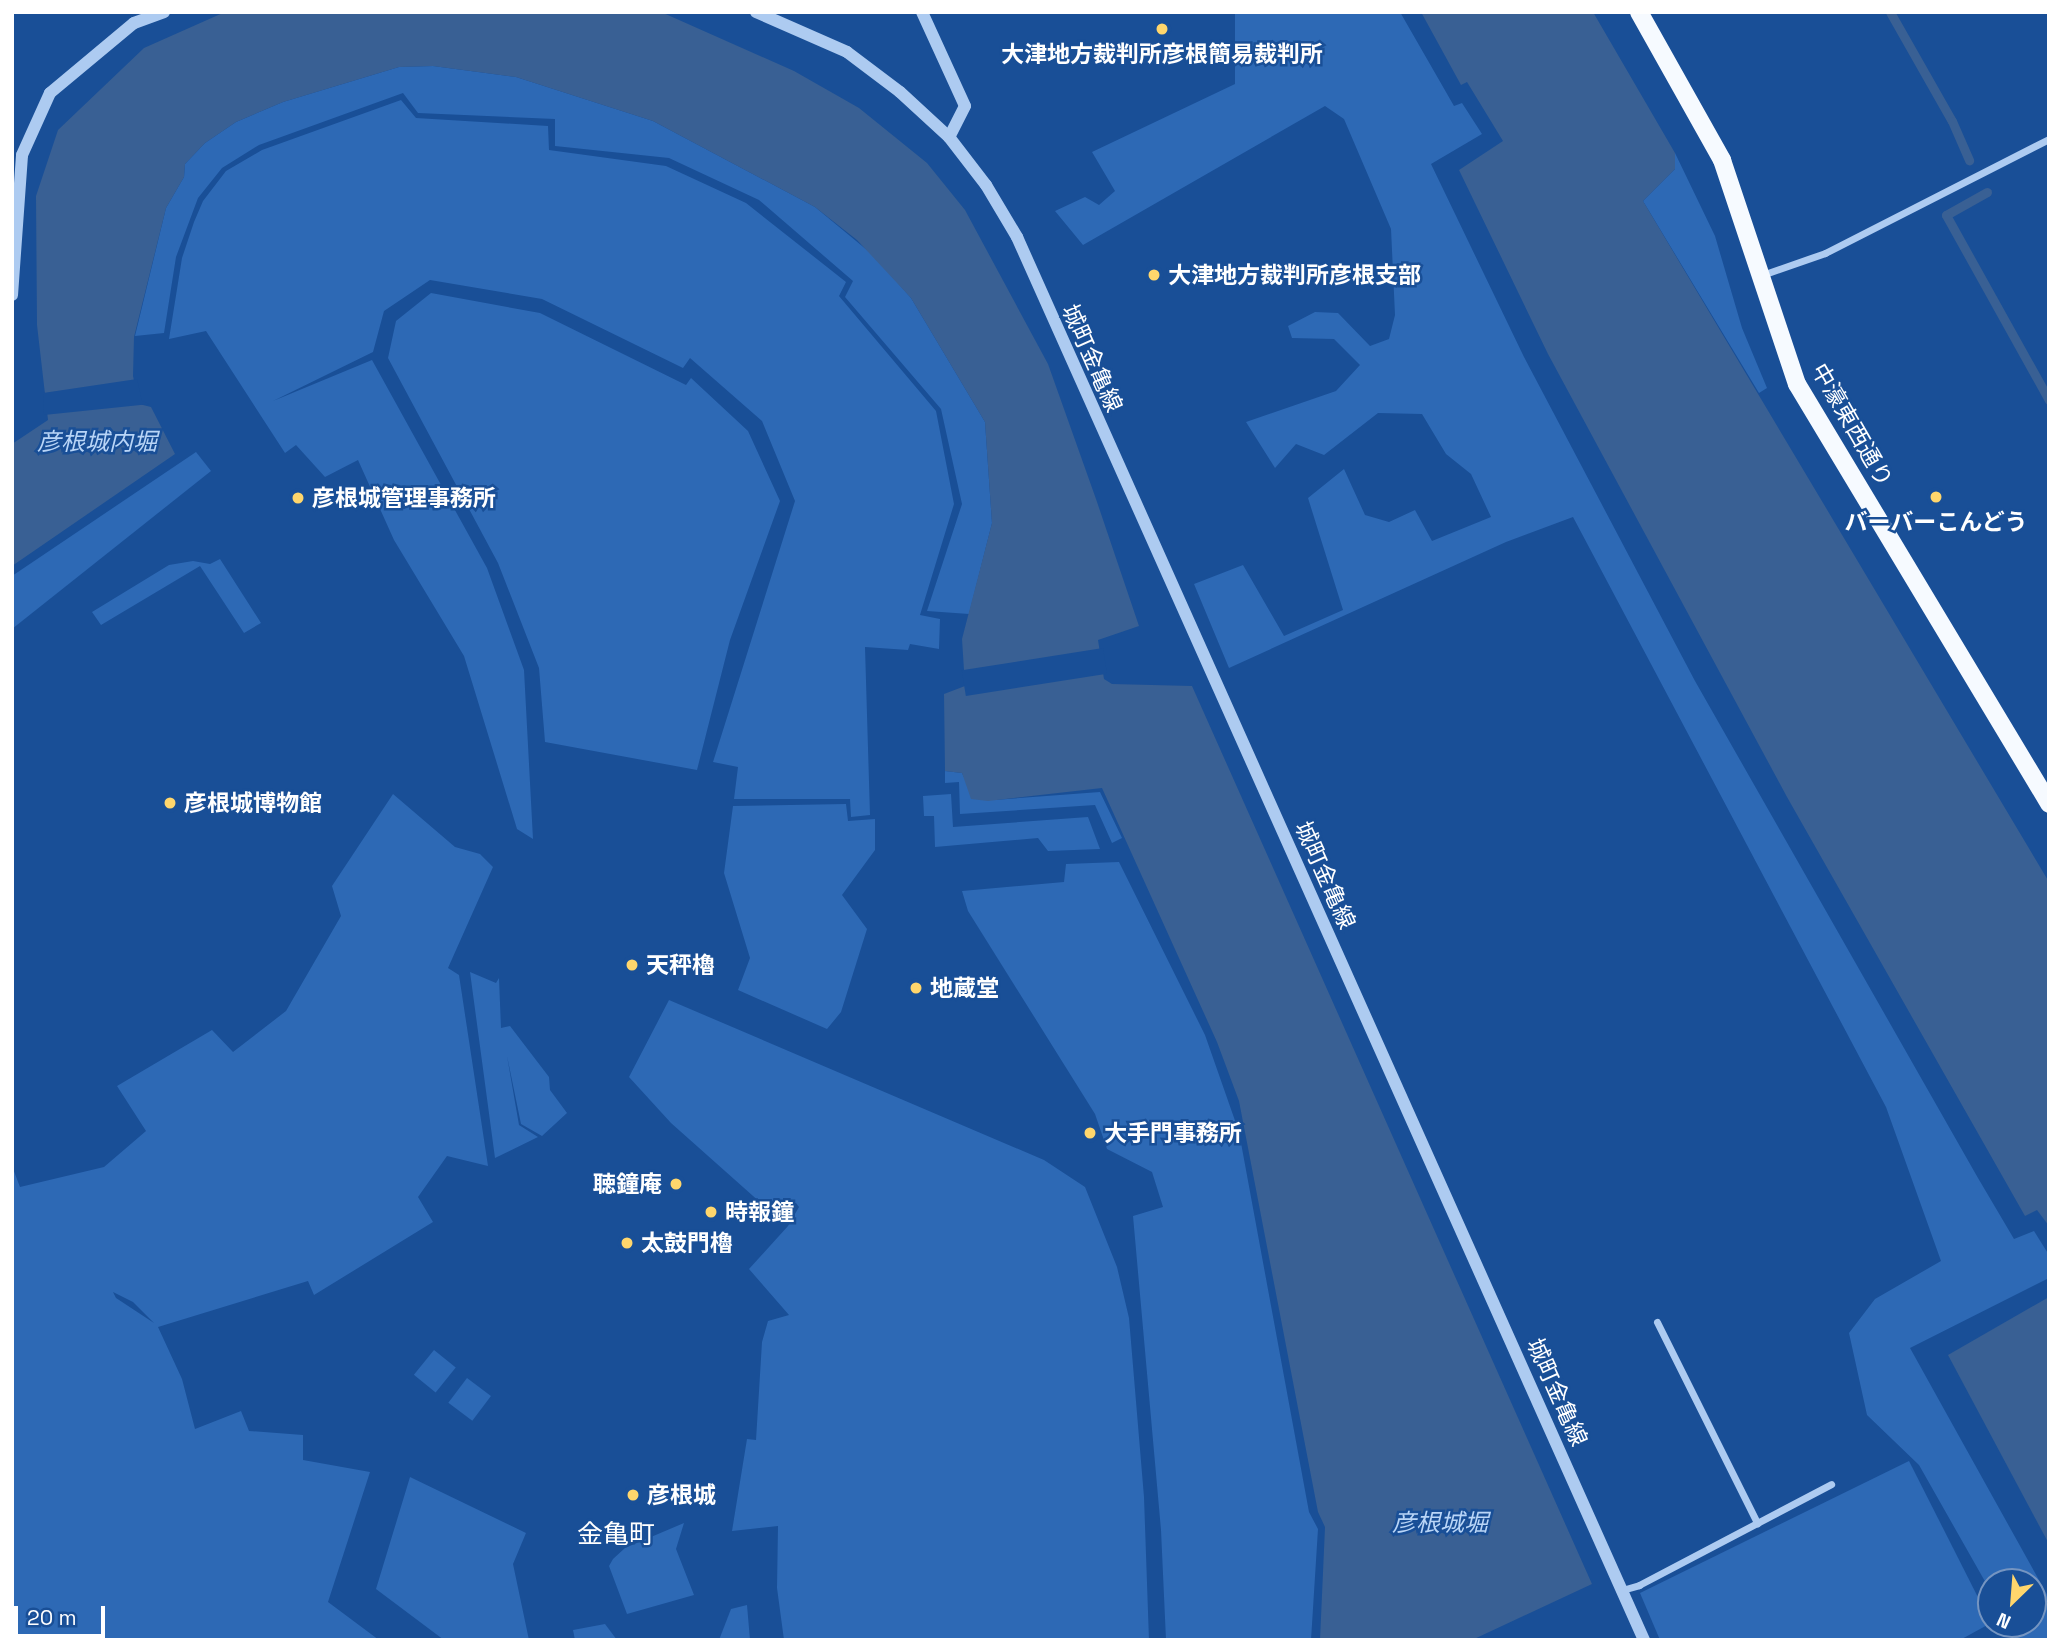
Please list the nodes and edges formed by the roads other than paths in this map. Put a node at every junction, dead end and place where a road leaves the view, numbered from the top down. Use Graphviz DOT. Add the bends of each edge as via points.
graph roads {
  1 [pos="164,12"];
  2 [pos="756,12"];
  3 [pos="922,12"];
  4 [pos="1639,12"];
  5 [pos="949,137"];
  6 [pos="2049,139"];
  7 [pos="1759,276"];
  8 [pos="12,295"];
  9 [pos="2049,804"];
  10 [pos="1657,1322"];
  11 [pos="1831,1484"];
  12 [pos="1757,1523"];
  13 [pos="1622,1590"];
  14 [pos="1644,1640"];
  1 -- 8 [label="street" via="134,23 50,93 22,155"];
  2 -- 5 [label="street, 城町金亀線" via="847,52"];
  3 -- 5 [label="street" via="965,106"];
  4 -- 7 [label="main road, 中濠東西通り" via="1722,160"];
  5 -- 13 [label="street, 城町金亀線" via="986,185 1017,237"];
  6 -- 7 [label="street" via="1825,253"];
  7 -- 9 [label="main road, 中濠東西通り" via="1797,384"];
  10 -- 12 [label="street"];
  11 -- 12 [label="street"];
  12 -- 13 [label="street"];
  13 -- 14 [label="street, 城町金亀線"];
}
